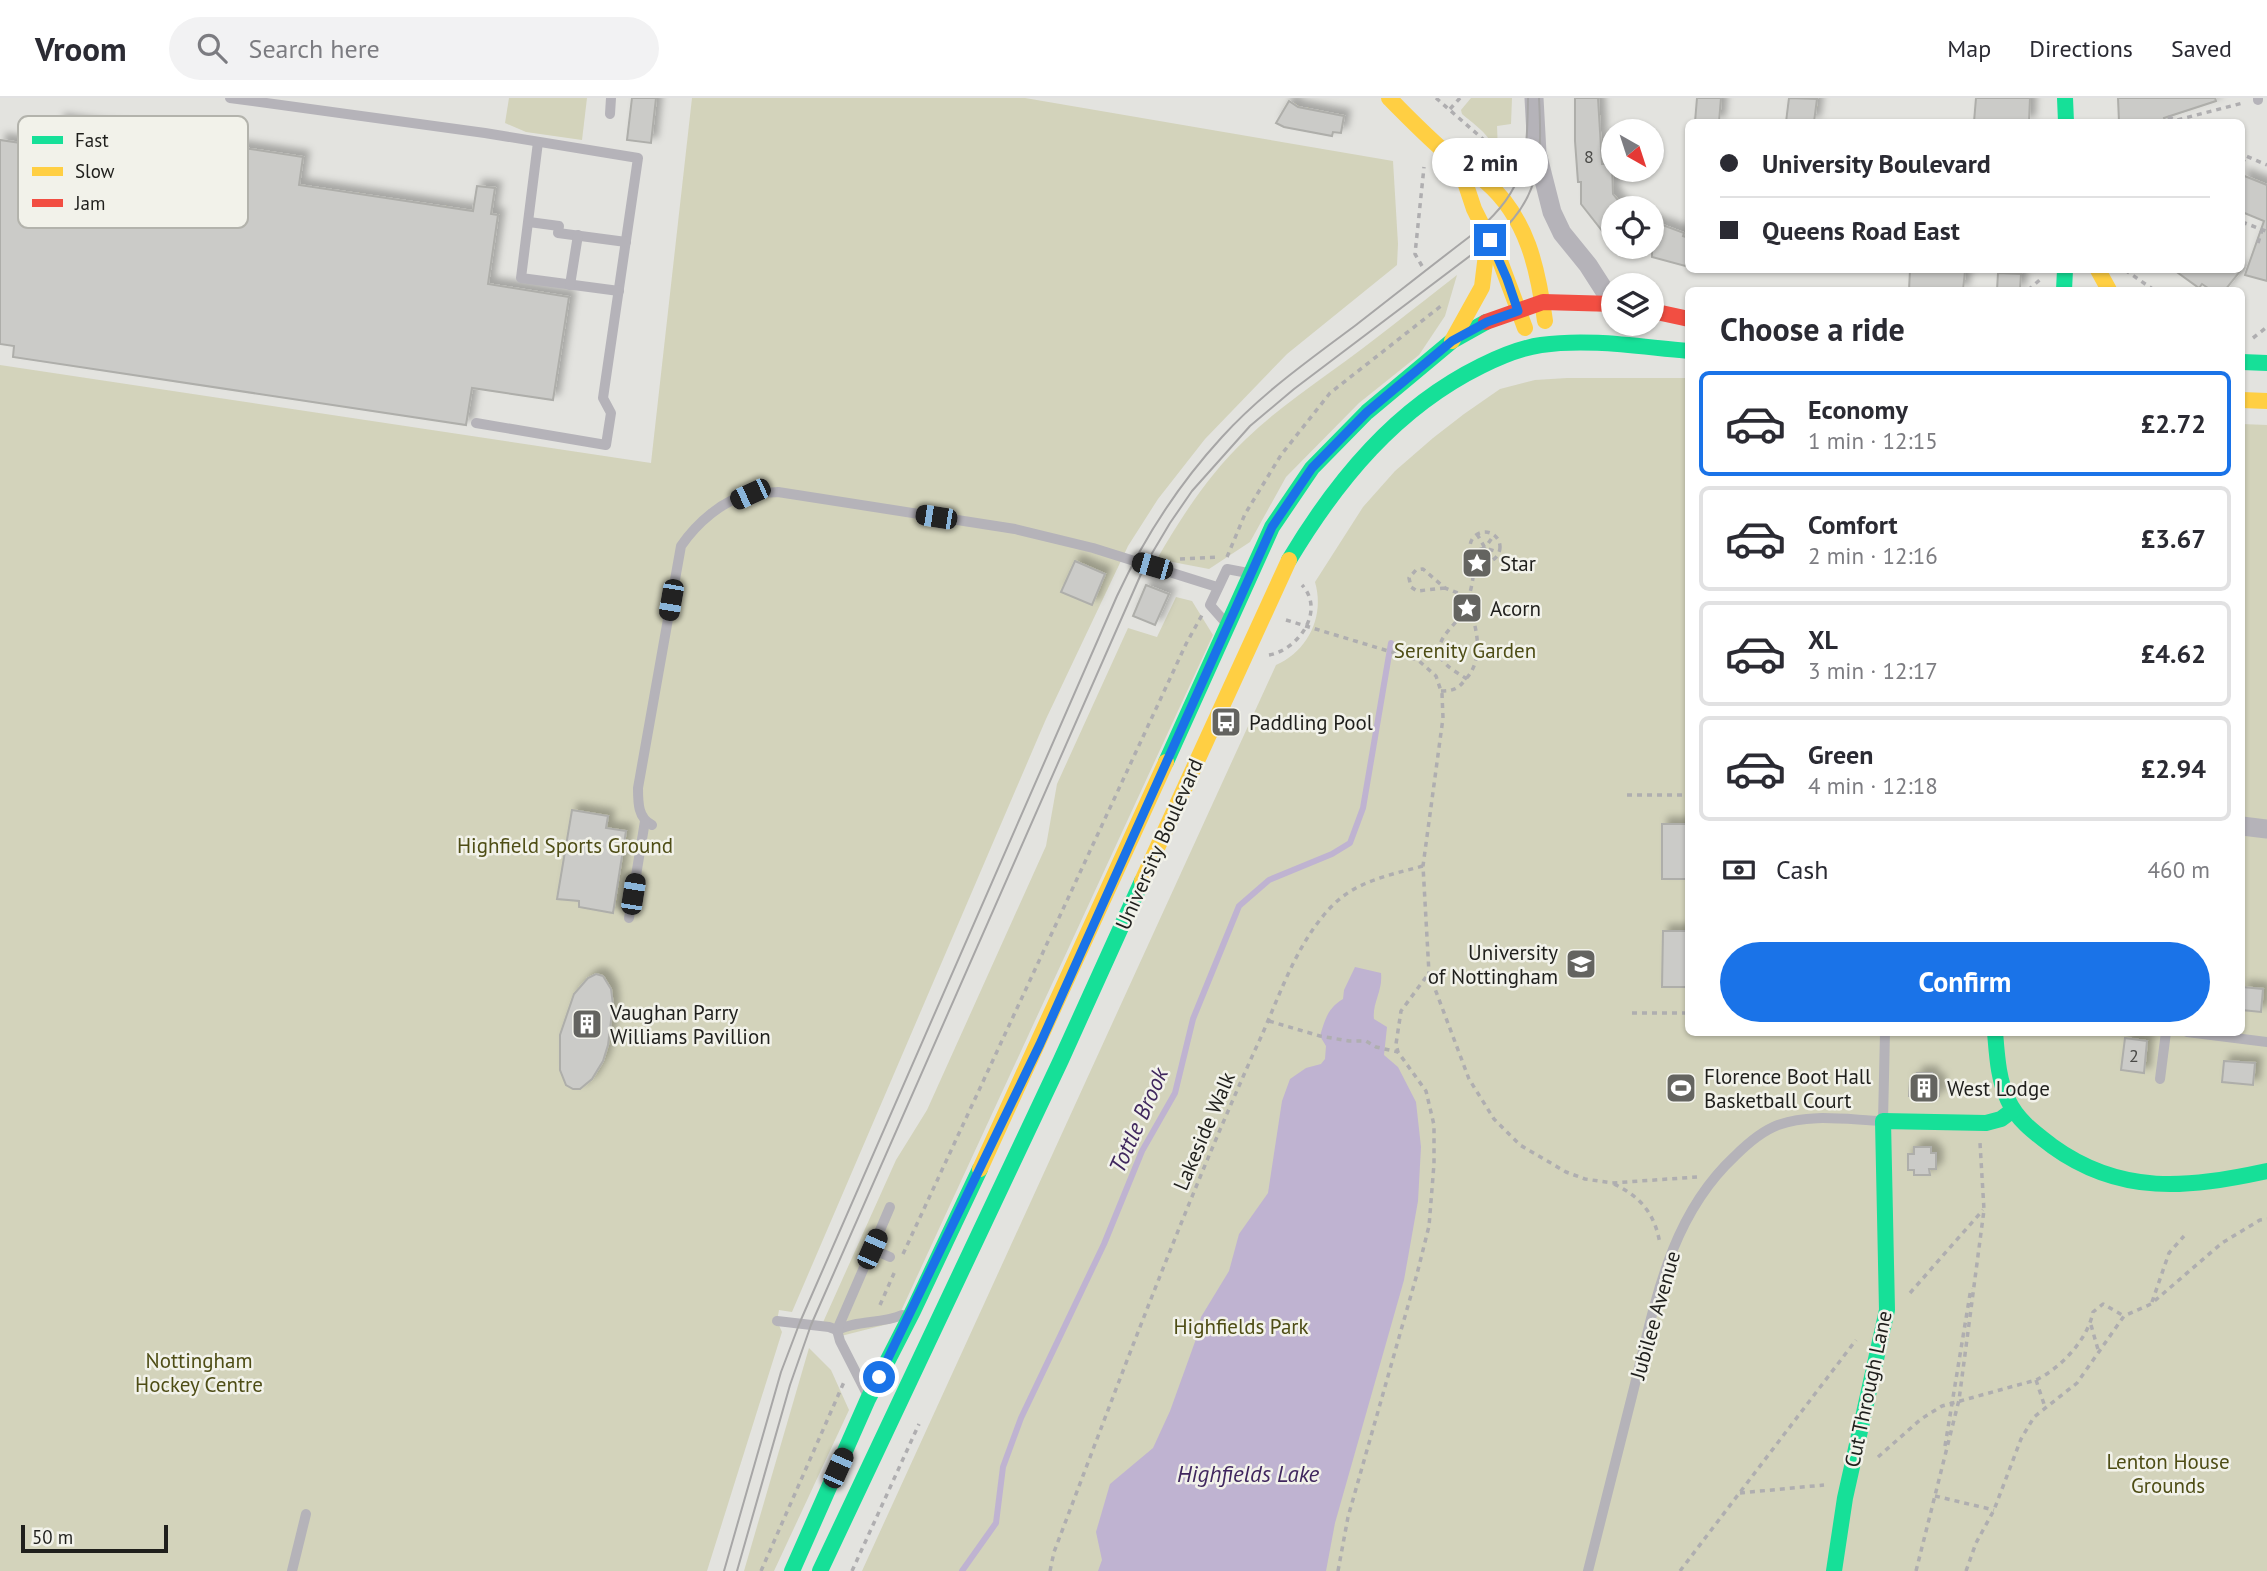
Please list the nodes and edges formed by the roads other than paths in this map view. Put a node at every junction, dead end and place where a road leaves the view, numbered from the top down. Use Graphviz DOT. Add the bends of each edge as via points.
graph roads {
  1 [pos="230,98"];
  2 [pos="611,98"];
  3 [pos="1389,98"];
  4 [pos="1534,98"];
  5 [pos="2065,98"];
  6 [pos="610,114"];
  7 [pos="2066,119"];
  8 [pos="538,142"];
  9 [pos="1459,164"];
  10 [pos="529,222"];
  11 [pos="578,236"];
  12 [pos="1488,236"];
  13 [pos="626,242"];
  14 [pos="570,285"];
  15 [pos="1601,285"];
  16 [pos="619,291"];
  17 [pos="1543,302"];
  18 [pos="1601,304"];
  19 [pos="1518,311"];
  20 [pos="1664,314"];
  21 [pos="1685,318"];
  22 [pos="1452,341"];
  23 [pos="1538,345"];
  24 [pos="1685,351"];
  25 [pos="2245,362"];
  26 [pos="2267,363"];
  27 [pos="2245,400"];
  28 [pos="2267,401"];
  29 [pos="476,423"];
  30 [pos="1250,573"];
  31 [pos="1217,587"];
  32 [pos="1227,625"];
  33 [pos="2245,827"];
  34 [pos="2267,829"];
  35 [pos="629,918"];
  36 [pos="1885,1036"];
  37 [pos="1995,1036"];
  38 [pos="2165,1036"];
  39 [pos="2219,1036"];
  40 [pos="2267,1042"];
  41 [pos="2160,1079"];
  42 [pos="2013,1110"];
  43 [pos="1883,1121"];
  44 [pos="2267,1171"];
  45 [pos="890,1207"];
  46 [pos="872,1249"];
  47 [pos="890,1257"];
  48 [pos="913,1311"];
  49 [pos="777,1321"];
  50 [pos="837,1330"];
  51 [pos="868,1399"];
  52 [pos="306,1514"];
  53 [pos="292,1571"];
  54 [pos="792,1571"];
  55 [pos="820,1571"];
  56 [pos="1588,1571"];
  57 [pos="1834,1571"];
  1 -- 8 [label="lane"];
  2 -- 6 [label="lane"];
  3 -- 9 [label="main road"];
  4 -- 15 [label="street" via="1537,153 1552,212"];
  5 -- 7 [label="main road"];
  8 -- 10 [label="lane"];
  8 -- 13 [label="lane" via="639,158"];
  9 -- 12 [label="main road"];
  9 -- 17 [label="main road" via="1496,191 1518,221 1539,272"];
  10 -- 11 [label="lane" via="559,226 558,233"];
  10 -- 14 [label="lane" via="521,278"];
  11 -- 13 [label="lane"];
  11 -- 14 [label="lane"];
  12 -- 19 [label="main road"];
  12 -- 22 [label="main road" via="1482,287"];
  13 -- 16 [label="lane"];
  14 -- 16 [label="lane"];
  16 -- 29 [label="lane" via="603,398 611,413 606,445"];
  17 -- 18 [label="main road, University Boulevard"];
  17 -- 19 [label="main road, University Boulevard"];
  17 -- 23 [label="main road" via="1545,322"];
  19 -- 22 [label="main road, University Boulevard"];
  19 -- 23 [label="main road"];
  20 -- 21 [label="main road"];
  22 -- 30 [label="main road, University Boulevard" via="1367,412 1312,468 1272,527"];
  23 -- 24 [label="main road, University Boulevard" via="1580,343"];
  23 -- 55 [label="main road, University Boulevard" via="1466,373 1393,426 1324,504 1281,573 1061,1060"];
  25 -- 26 [label="main road"];
  27 -- 28 [label="main road"];
  30 -- 31 [label="lane" via="1227,569"];
  30 -- 32 [label="main road, University Boulevard"];
  31 -- 32 [label="lane" via="1210,605"];
  31 -- 35 [label="lane" via="1016,529 778,492 750,494 728,504 691,530 681,546 638,788 638,805 649,823"];
  32 -- 48 [label="main road, University Boulevard" via="1040,1044"];
  33 -- 34 [label="street"];
  36 -- 43 [label="lane"];
  37 -- 42 [label="main road"];
  38 -- 41 [label="lane"];
  39 -- 40 [label="lane"];
  42 -- 43 [label="main road, Jubilee Avenue" via="1986,1123"];
  42 -- 44 [label="main road" via="2066,1158 2108,1178 2143,1185 2219,1182"];
  43 -- 56 [label="lane, Jubilee Avenue" via="1806,1119 1777,1125 1748,1143 1714,1177 1688,1216 1664,1270"];
  43 -- 57 [label="main road, Cut Through Lane" via="1887,1310 1845,1498"];
  45 -- 46 [label="lane"];
  46 -- 47 [label="lane"];
  46 -- 50 [label="lane"];
  48 -- 50 [label="lane"];
  48 -- 51 [label="main road, University Boulevard"];
  49 -- 50 [label="lane"];
  50 -- 51 [label="lane"];
  51 -- 54 [label="main road, University Boulevard"];
  52 -- 53 [label="lane"];
}
